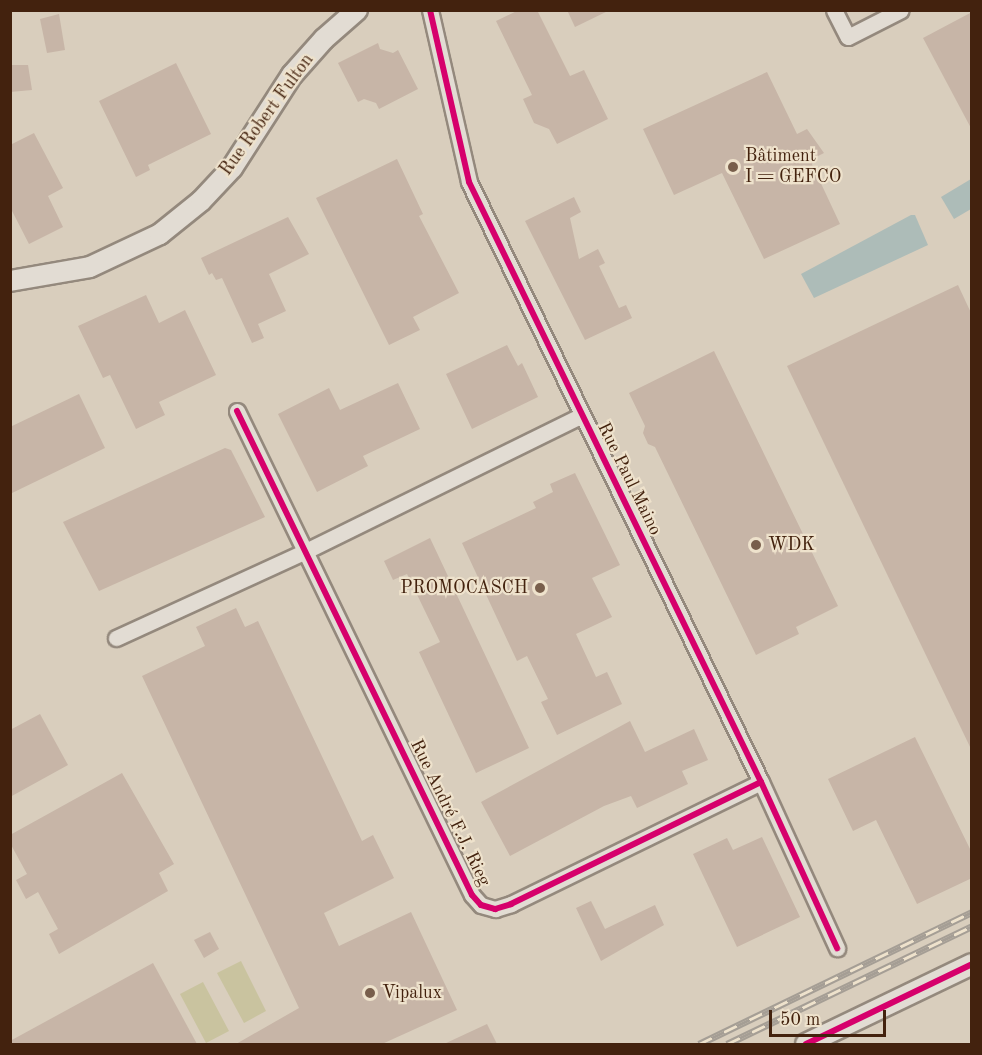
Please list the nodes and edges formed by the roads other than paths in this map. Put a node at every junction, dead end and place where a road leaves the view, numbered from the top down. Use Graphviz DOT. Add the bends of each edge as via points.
graph roads {
  1 [pos="357,10"];
  2 [pos="430,10"];
  3 [pos="834,10"];
  4 [pos="901,10"];
  5 [pos="10,281"];
  6 [pos="237,411"];
  7 [pos="582,415"];
  8 [pos="308,550"];
  9 [pos="116,638"];
  10 [pos="761,782"];
  11 [pos="837,948"];
  12 [pos="972,964"];
  13 [pos="806,1044"];
  1 -- 5 [label="street, Rue Robert Fulton" via="292,75 232,168 201,201 160,234 90,267"];
  2 -- 7 [label="street, Rue Paul Maino" via="469,182"];
  3 -- 4 [label="street" via="848,37"];
  6 -- 8 [label="street"];
  7 -- 8 [label="street"];
  7 -- 10 [label="street, Rue Paul Maino"];
  8 -- 9 [label="street"];
  8 -- 10 [label="street, Rue André F.J. Rieg" via="472,895 481,905 495,909 511,904"];
  10 -- 11 [label="street, Rue Paul Maino"];
  12 -- 13 [label="street"];
}
